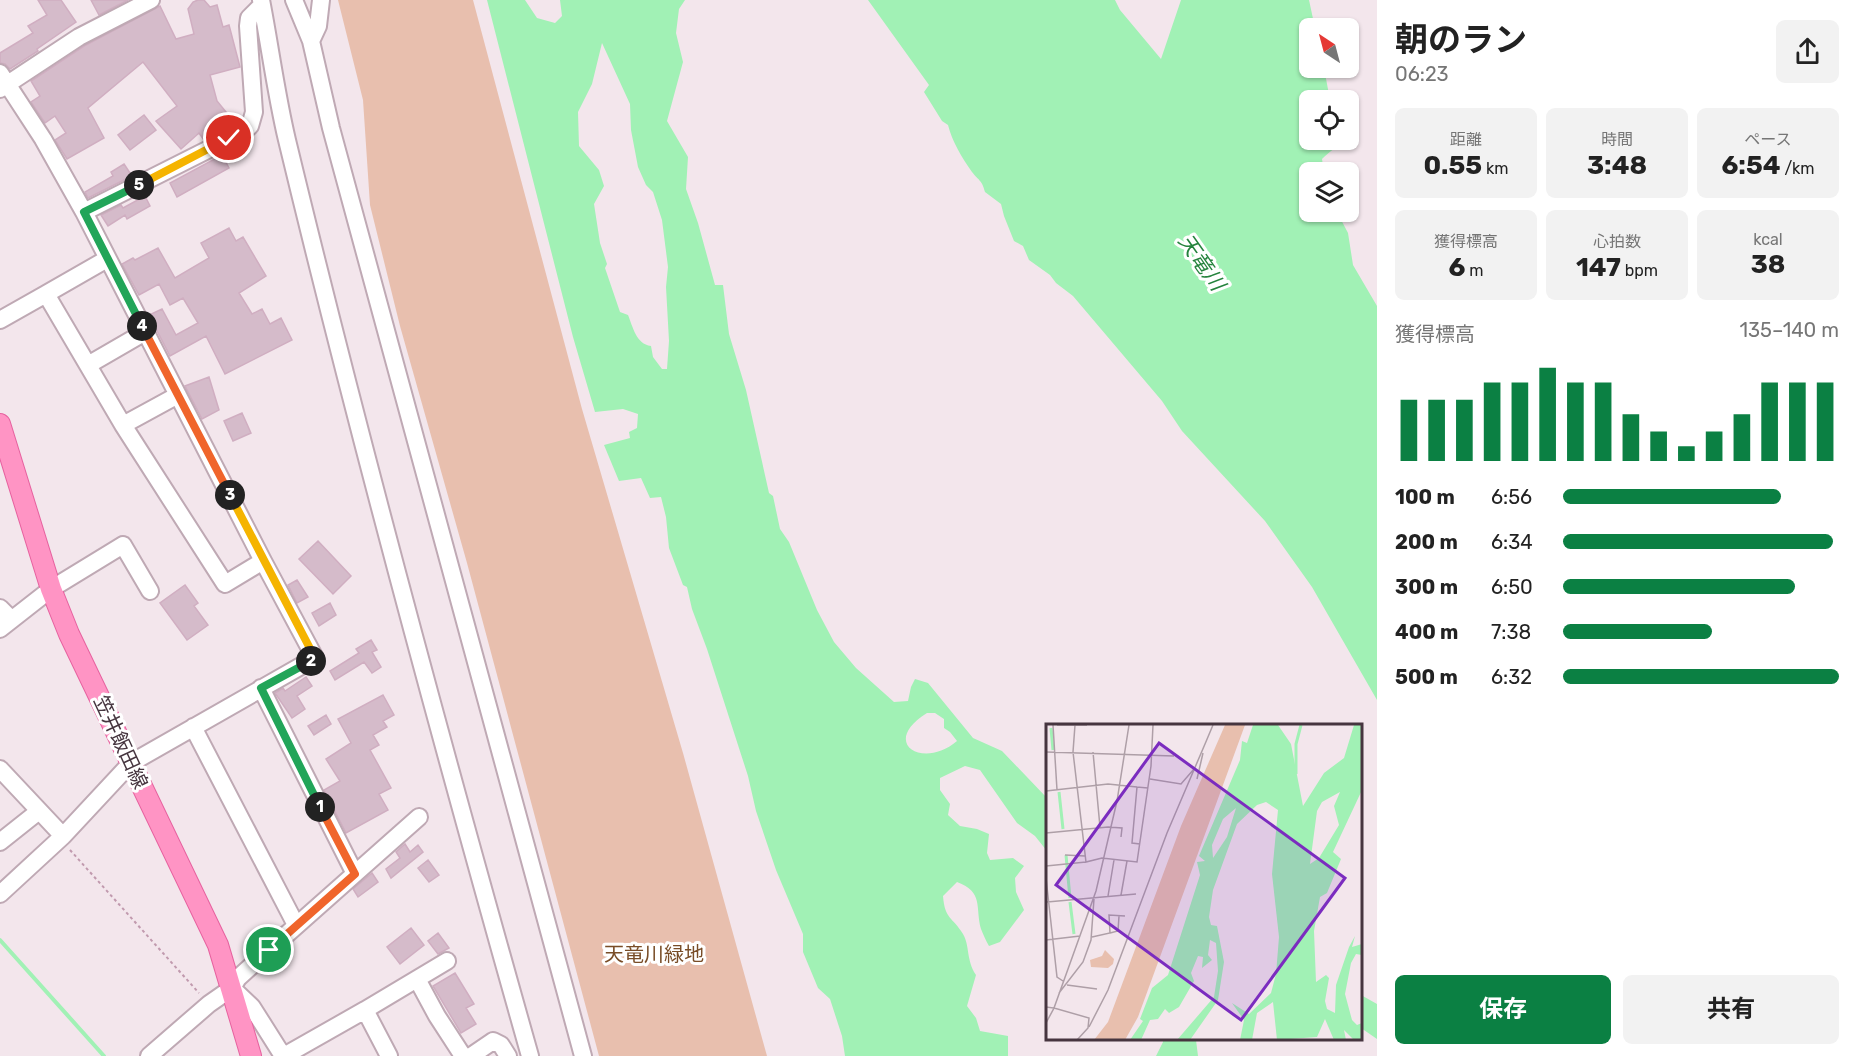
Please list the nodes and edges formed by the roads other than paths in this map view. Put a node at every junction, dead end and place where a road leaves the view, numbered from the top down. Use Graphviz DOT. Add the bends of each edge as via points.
graph roads {
  1 [pos="151,0"];
  2 [pos="294,0"];
  3 [pos="321,0"];
  4 [pos="261,2"];
  5 [pos="311,42"];
  6 [pos="2,82"];
  7 [pos="84,212"];
  8 [pos="107,259"];
  9 [pos="46,294"];
  10 [pos="0,320"];
  11 [pos="145,332"];
  12 [pos="88,365"];
  13 [pos="178,395"];
  14 [pos="0,424"];
  15 [pos="123,425"];
  16 [pos="263,561"];
  17 [pos="51,589"];
  18 [pos="150,591"];
  19 [pos="4,618"];
  20 [pos="261,688"];
  21 [pos="193,727"];
  22 [pos="131,763"];
  23 [pos="0,769"];
  24 [pos="39,811"];
  25 [pos="419,817"];
  26 [pos="62,838"];
  27 [pos="0,842"];
  28 [pos="355,874"];
  29 [pos="0,894"];
  30 [pos="296,925"];
  31 [pos="447,961"];
  32 [pos="417,979"];
  33 [pos="232,988"];
  34 [pos="365,1010"];
  35 [pos="149,1056"];
  36 [pos="251,1056"];
  37 [pos="283,1056"];
  38 [pos="388,1056"];
  39 [pos="463,1056"];
  40 [pos="471,1056"];
  41 [pos="508,1056"];
  42 [pos="530,1056"];
  43 [pos="583,1056"];
  1 -- 6 [label="street" via="79,36"];
  2 -- 5 [label="street"];
  3 -- 5 [label="street" via="318,26"];
  4 -- 7 [label="street" via="248,26 254,112 250,126"];
  4 -- 42 [label="street" via="287,137 355,412"];
  5 -- 43 [label="street"];
  6 -- 7 [label="street" via="43,139"];
  7 -- 8 [label="street"];
  8 -- 9 [label="street"];
  8 -- 11 [label="street"];
  9 -- 10 [label="street"];
  9 -- 12 [label="street"];
  11 -- 12 [label="street"];
  11 -- 13 [label="street"];
  12 -- 15 [label="street"];
  13 -- 15 [label="street"];
  13 -- 16 [label="street"];
  14 -- 17 [label="main road, 笠井飯田線"];
  15 -- 16 [label="street" via="225,584"];
  16 -- 20 [label="street" via="315,658"];
  17 -- 18 [label="street" via="123,545"];
  17 -- 19 [label="street"];
  17 -- 22 [label="main road, 笠井飯田線"];
  20 -- 21 [label="street"];
  20 -- 28 [label="street"];
  21 -- 22 [label="street"];
  21 -- 30 [label="street"];
  22 -- 26 [label="street"];
  22 -- 33 [label="main road, 笠井飯田線" via="218,945"];
  23 -- 24 [label="street"];
  24 -- 26 [label="street"];
  24 -- 27 [label="street"];
  25 -- 28 [label="street"];
  26 -- 29 [label="street"];
  28 -- 30 [label="street"];
  30 -- 33 [label="street"];
  31 -- 32 [label="street"];
  32 -- 34 [label="street"];
  32 -- 39 [label="street"];
  33 -- 35 [label="street"];
  33 -- 36 [label="main road, 笠井飯田線"];
  33 -- 37 [label="street" via="252,1007"];
  34 -- 37 [label="street"];
  34 -- 38 [label="street"];
  40 -- 41 [label="street" via="493,1041"];
}
